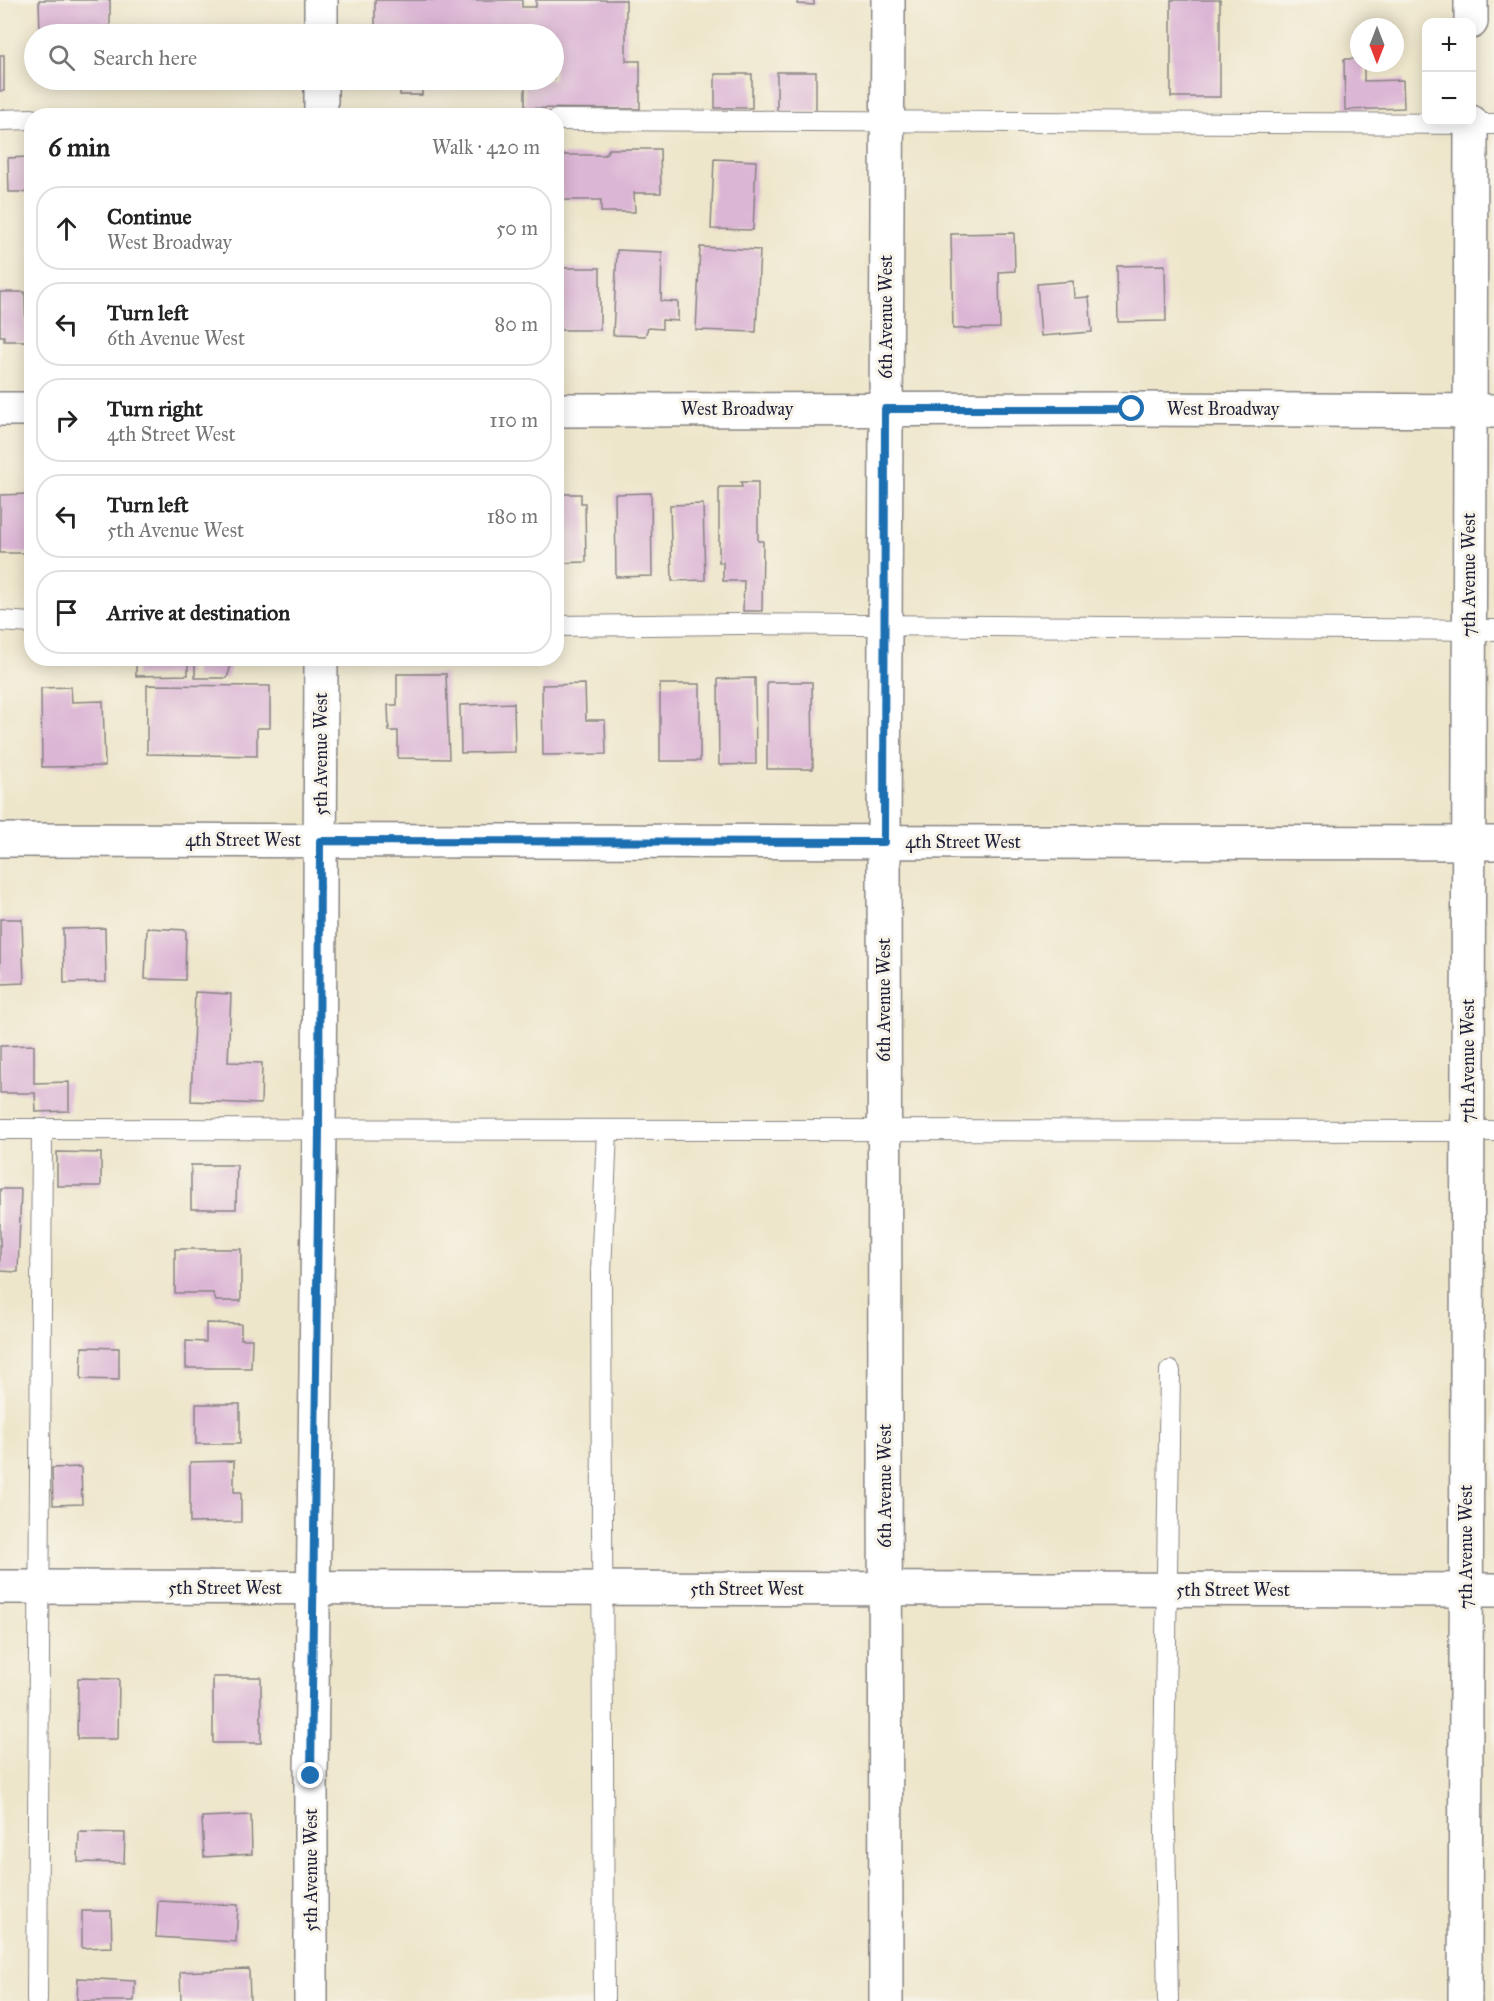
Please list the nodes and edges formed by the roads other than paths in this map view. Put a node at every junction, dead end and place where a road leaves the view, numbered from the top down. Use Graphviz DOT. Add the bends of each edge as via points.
graph roads {
  1 [pos="321,0"];
  2 [pos="888,0"];
  3 [pos="1471,0"];
  4 [pos="1471,18"];
  5 [pos="321,24"];
  6 [pos="321,90"];
  7 [pos="321,108"];
  8 [pos="24,119"];
  9 [pos="0,120"];
  10 [pos="564,120"];
  11 [pos="887,121"];
  12 [pos="1478,123"];
  13 [pos="0,409"];
  14 [pos="24,409"];
  15 [pos="885,409"];
  16 [pos="564,410"];
  17 [pos="1482,411"];
  18 [pos="0,621"];
  19 [pos="24,622"];
  20 [pos="884,625"];
  21 [pos="564,626"];
  22 [pos="1482,630"];
  23 [pos="321,666"];
  24 [pos="0,840"];
  25 [pos="320,841"];
  26 [pos="884,842"];
  27 [pos="1481,843"];
  28 [pos="0,1129"];
  29 [pos="42,1129"];
  30 [pos="319,1130"];
  31 [pos="607,1130"];
  32 [pos="884,1130"];
  33 [pos="1481,1131"];
  34 [pos="1170,1371"];
  35 [pos="0,1587"];
  36 [pos="39,1587"];
  37 [pos="314,1588"];
  38 [pos="603,1589"];
  39 [pos="886,1589"];
  40 [pos="1167,1590"];
  41 [pos="1480,1590"];
  42 [pos="37,2001"];
  43 [pos="312,2001"];
  44 [pos="604,2001"];
  45 [pos="886,2001"];
  46 [pos="1168,2001"];
  47 [pos="1465,2001"];
  1 -- 5 [label="street"];
  2 -- 11 [label="street, 6th Avenue West"];
  3 -- 4 [label="street"];
  6 -- 7 [label="street"];
  8 -- 9 [label="lane"];
  10 -- 11 [label="lane"];
  11 -- 12 [label="lane"];
  11 -- 15 [label="street, 6th Avenue West"];
  12 -- 17 [label="street, 7th Avenue West"];
  13 -- 14 [label="street"];
  15 -- 16 [label="street, West Broadway"];
  15 -- 17 [label="street, West Broadway"];
  15 -- 20 [label="street, 6th Avenue West"];
  17 -- 22 [label="street, 7th Avenue West"];
  18 -- 19 [label="lane"];
  20 -- 21 [label="lane"];
  20 -- 22 [label="lane"];
  20 -- 26 [label="street, 6th Avenue West"];
  22 -- 27 [label="street, 7th Avenue West"];
  23 -- 25 [label="street, 5th Avenue West"];
  24 -- 25 [label="street, 4th Street West"];
  25 -- 26 [label="street, 4th Street West"];
  25 -- 30 [label="street, 5th Avenue West"];
  26 -- 27 [label="street, 4th Street West"];
  26 -- 32 [label="street, 6th Avenue West"];
  27 -- 33 [label="street, 7th Avenue West"];
  28 -- 29 [label="lane"];
  29 -- 30 [label="lane"];
  29 -- 36 [label="lane"];
  30 -- 31 [label="lane"];
  30 -- 37 [label="street, 5th Avenue West"];
  31 -- 32 [label="lane"];
  31 -- 38 [label="lane" via="601,1273"];
  32 -- 33 [label="lane"];
  32 -- 39 [label="street, 6th Avenue West"];
  33 -- 41 [label="street, 7th Avenue West"];
  34 -- 40 [label="lane"];
  35 -- 36 [label="street, 5th Street West"];
  36 -- 37 [label="street, 5th Street West"];
  36 -- 42 [label="lane"];
  37 -- 38 [label="street, 5th Street West"];
  37 -- 43 [label="street, 5th Avenue West"];
  38 -- 39 [label="street, 5th Street West"];
  38 -- 44 [label="lane"];
  39 -- 40 [label="street, 5th Street West"];
  39 -- 45 [label="street, 6th Avenue West"];
  40 -- 41 [label="street, 5th Street West"];
  40 -- 46 [label="lane" via="1164,1773"];
  41 -- 47 [label="street, 7th Avenue West"];
}
